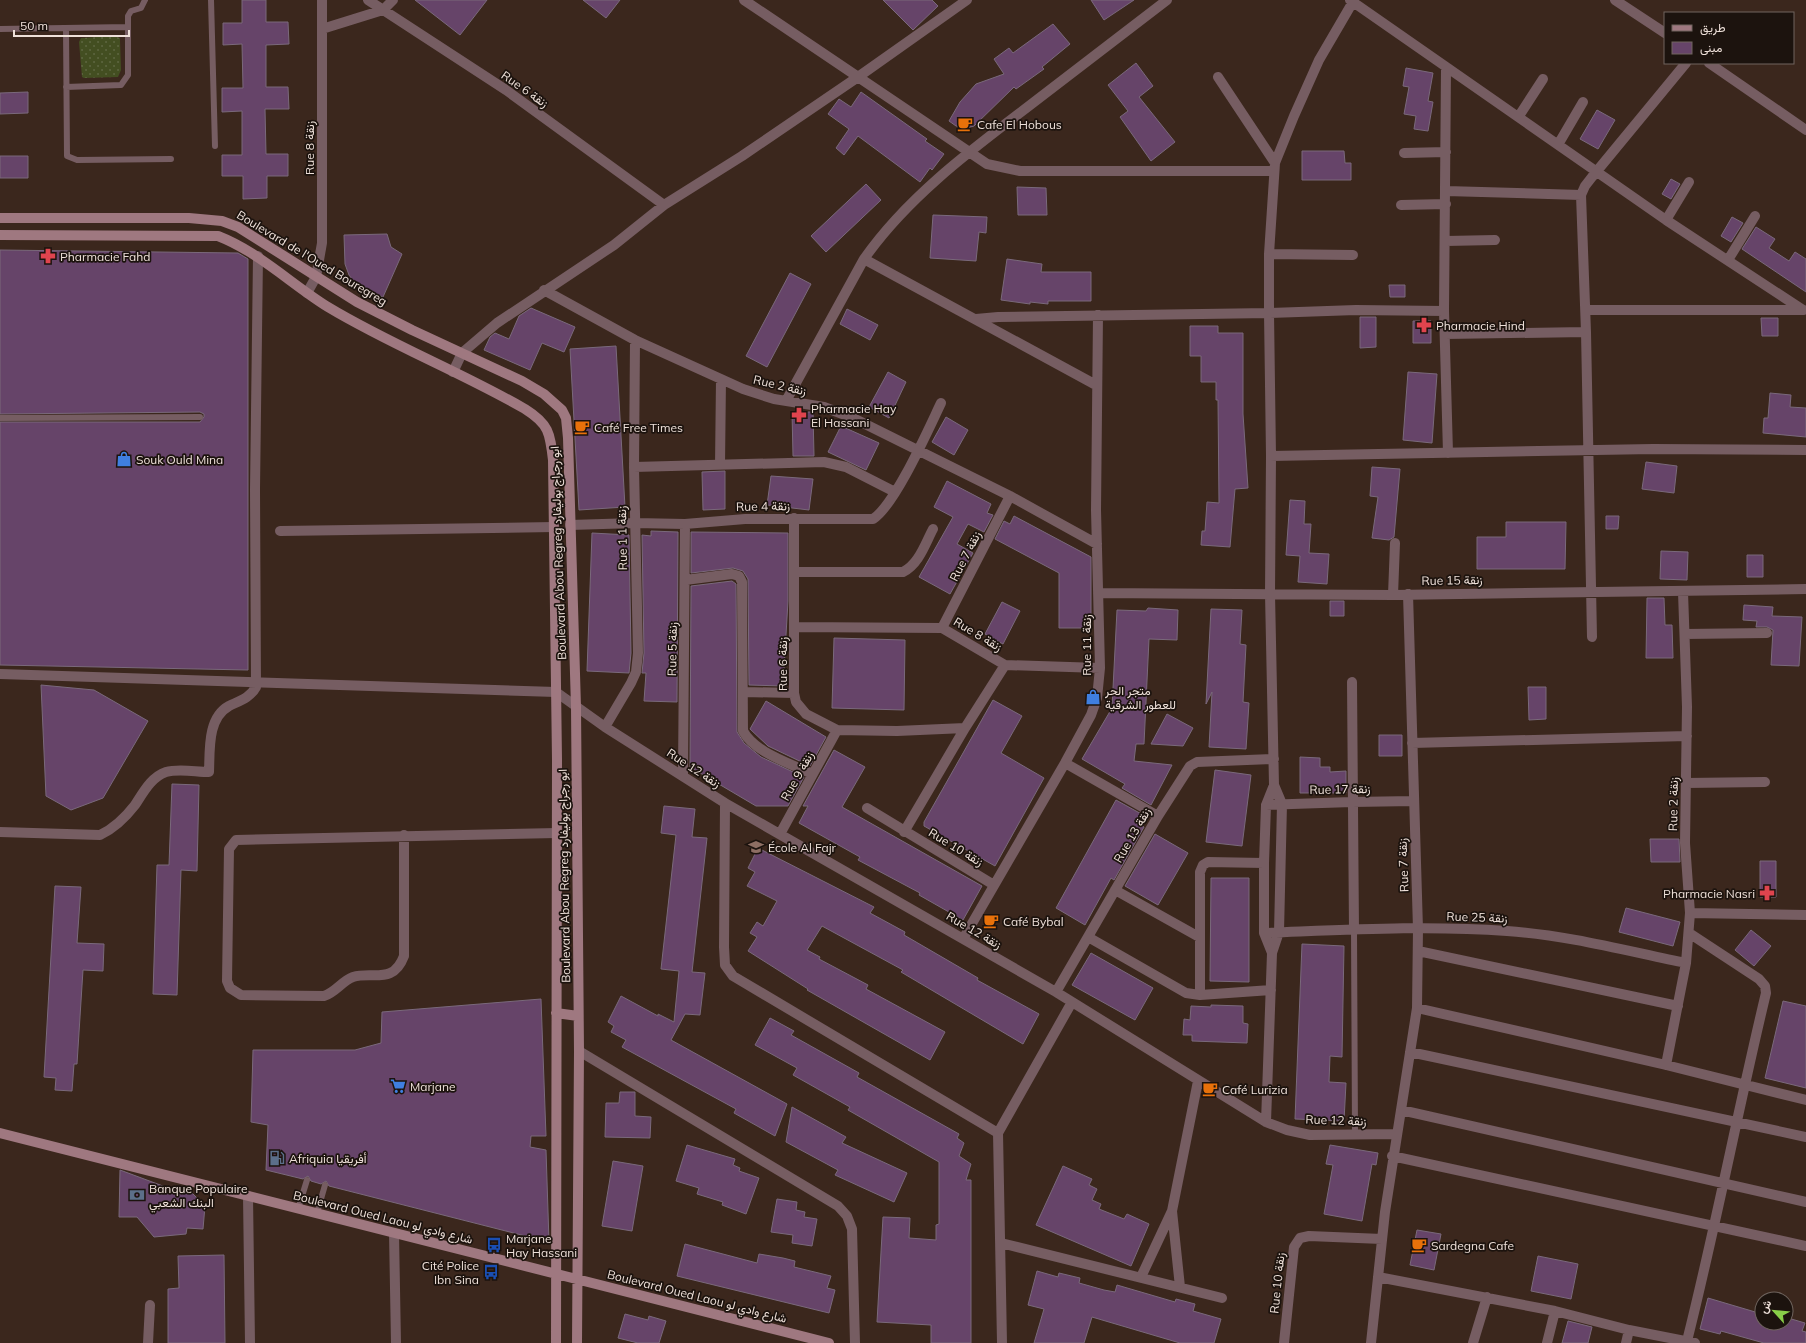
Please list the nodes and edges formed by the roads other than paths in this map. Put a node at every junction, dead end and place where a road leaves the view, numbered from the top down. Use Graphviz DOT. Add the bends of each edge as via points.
graph roads {
  1 [pos="145,0"];
  2 [pos="211,0"];
  3 [pos="322,0"];
  4 [pos="368,0"];
  5 [pos="393,0"];
  6 [pos="744,0"];
  7 [pos="966,0"];
  8 [pos="1167,0"];
  9 [pos="1352,0"];
  10 [pos="1615,0"];
  11 [pos="383,10"];
  12 [pos="128,27"];
  13 [pos="66,28"];
  14 [pos="0,29"];
  15 [pos="322,29"];
  16 [pos="1664,32"];
  17 [pos="1685,64"];
  18 [pos="1710,64"];
  19 [pos="1446,68"];
  20 [pos="1218,77"];
  21 [pos="858,78"];
  22 [pos="1543,78"];
  23 [pos="66,87"];
  24 [pos="1582,102"];
  25 [pos="1519,116"];
  26 [pos="1806,130"];
  27 [pos="1558,143"];
  28 [pos="215,146"];
  29 [pos="969,152"];
  30 [pos="1446,152"];
  31 [pos="1404,153"];
  32 [pos="172,159"];
  33 [pos="1275,167"];
  34 [pos="1597,171"];
  35 [pos="1689,182"];
  36 [pos="1446,191"];
  37 [pos="1581,195"];
  38 [pos="1446,204"];
  39 [pos="664,205"];
  40 [pos="1400,205"];
  41 [pos="1755,216"];
  42 [pos="0,218"];
  43 [pos="1666,220"];
  44 [pos="0,235"];
  45 [pos="1495,240"];
  46 [pos="1446,241"];
  47 [pos="1269,254"];
  48 [pos="1353,255"];
  49 [pos="258,256"];
  50 [pos="864,260"];
  51 [pos="1728,260"];
  52 [pos="316,277"];
  53 [pos="544,290"];
  54 [pos="307,293"];
  55 [pos="1586,310"];
  56 [pos="1805,310"];
  57 [pos="1444,312"];
  58 [pos="1269,313"];
  59 [pos="1098,315"];
  60 [pos="976,319"];
  61 [pos="1586,332"];
  62 [pos="1445,334"];
  63 [pos="634,340"];
  64 [pos="462,353"];
  65 [pos="453,372"];
  66 [pos="721,379"];
  67 [pos="1096,385"];
  68 [pos="786,401"];
  69 [pos="941,404"];
  70 [pos="562,410"];
  71 [pos="200,417"];
  72 [pos="0,418"];
  73 [pos="918,450"];
  74 [pos="1806,450"];
  75 [pos="1588,451"];
  76 [pos="1448,453"];
  77 [pos="1271,456"];
  78 [pos="720,464"];
  79 [pos="634,467"];
  80 [pos="895,492"];
  81 [pos="1010,496"];
  82 [pos="794,518"];
  83 [pos="635,523"];
  84 [pos="685,524"];
  85 [pos="570,525"];
  86 [pos="554,528"];
  87 [pos="933,529"];
  88 [pos="280,531"];
  89 [pos="1395,543"];
  90 [pos="1097,544"];
  91 [pos="795,572"];
  92 [pos="685,580"];
  93 [pos="1806,589"];
  94 [pos="1590,592"];
  95 [pos="1683,592"];
  96 [pos="1098,593"];
  97 [pos="1270,594"];
  98 [pos="1408,594"];
  99 [pos="1393,595"];
  100 [pos="794,627"];
  101 [pos="942,628"];
  102 [pos="1766,632"];
  103 [pos="1685,634"];
  104 [pos="1592,637"];
  105 [pos="1005,665"];
  106 [pos="1100,668"];
  107 [pos="0,674"];
  108 [pos="1352,682"];
  109 [pos="257,683"];
  110 [pos="556,692"];
  111 [pos="744,692"];
  112 [pos="794,694"];
  113 [pos="576,707"];
  114 [pos="605,727"];
  115 [pos="965,728"];
  116 [pos="837,730"];
  117 [pos="1687,736"];
  118 [pos="1412,743"];
  119 [pos="1274,759"];
  120 [pos="1065,762"];
  121 [pos="812,774"];
  122 [pos="683,775"];
  123 [pos="1765,782"];
  124 [pos="1686,783"];
  125 [pos="1274,785"];
  126 [pos="1352,802"];
  127 [pos="1414,802"];
  128 [pos="725,803"];
  129 [pos="1282,804"];
  130 [pos="1266,805"];
  131 [pos="867,808"];
  132 [pos="1158,816"];
  133 [pos="0,832"];
  134 [pos="904,832"];
  135 [pos="557,833"];
  136 [pos="780,834"];
  137 [pos="404,835"];
  138 [pos="1264,863"];
  139 [pos="994,885"];
  140 [pos="1115,890"];
  141 [pos="1690,913"];
  142 [pos="1806,915"];
  143 [pos="1418,929"];
  144 [pos="1354,930"];
  145 [pos="1278,932"];
  146 [pos="1264,933"];
  147 [pos="1689,933"];
  148 [pos="1088,937"];
  149 [pos="1199,937"];
  150 [pos="963,939"];
  151 [pos="1418,951"];
  152 [pos="1272,953"];
  153 [pos="1686,963"];
  154 [pos="1271,990"];
  155 [pos="1056,992"];
  156 [pos="1200,995"];
  157 [pos="1072,1002"];
  158 [pos="1678,1006"];
  159 [pos="1417,1008"];
  160 [pos="556,1012"];
  161 [pos="578,1016"];
  162 [pos="579,1051"];
  163 [pos="1410,1052"];
  164 [pos="1666,1065"];
  165 [pos="1198,1081"];
  166 [pos="1744,1084"];
  167 [pos="1806,1100"];
  168 [pos="1401,1110"];
  169 [pos="1736,1121"];
  170 [pos="1266,1122"];
  171 [pos="0,1133"];
  172 [pos="998,1133"];
  173 [pos="1396,1134"];
  174 [pos="1355,1135"];
  175 [pos="1806,1137"];
  176 [pos="1392,1156"];
  177 [pos="307,1180"];
  178 [pos="1722,1182"];
  179 [pos="325,1185"];
  180 [pos="248,1196"];
  181 [pos="1806,1202"];
  182 [pos="298,1209"];
  183 [pos="1172,1211"];
  184 [pos="317,1213"];
  185 [pos="1713,1226"];
  186 [pos="394,1233"];
  187 [pos="1382,1239"];
  188 [pos="1001,1243"];
  189 [pos="1806,1246"];
  190 [pos="556,1274"];
  191 [pos="1141,1277"];
  192 [pos="1378,1277"];
  193 [pos="576,1279"];
  194 [pos="1180,1287"];
  195 [pos="1487,1297"];
  196 [pos="1222,1298"];
  197 [pos="150,1305"];
  198 [pos="1555,1311"];
  199 [pos="1629,1330"];
  200 [pos="1691,1342"];
  201 [pos="148,1343"];
  202 [pos="250,1343"];
  203 [pos="396,1343"];
  204 [pos="556,1343"];
  205 [pos="577,1343"];
  206 [pos="829,1343"];
  207 [pos="855,1343"];
  208 [pos="1002,1343"];
  209 [pos="1284,1343"];
  210 [pos="1371,1343"];
  211 [pos="1473,1343"];
  212 [pos="1547,1343"];
  213 [pos="1626,1343"];
  1 -- 12 [label="lane" via="141,8 131,11 128,16"];
  2 -- 28 [label="lane"];
  3 -- 15 [label="street, Rue 8 زنقة"];
  4 -- 11 [label="street, Rue 6 زنقة"];
  5 -- 11 [label="street"];
  6 -- 21 [label="street"];
  7 -- 21 [label="street"];
  8 -- 29 [label="street"];
  9 -- 19 [label="street"];
  9 -- 33 [label="street" via="1319,60"];
  10 -- 16 [label="street"];
  11 -- 15 [label="street"];
  11 -- 39 [label="street, Rue 6 زنقة" via="506,90"];
  12 -- 13 [label="lane"];
  12 -- 23 [label="lane" via="128,76 121,85"];
  13 -- 14 [label="lane"];
  13 -- 23 [label="lane"];
  15 -- 52 [label="street, Rue 8 زنقة" via="322,243"];
  17 -- 34 [label="street"];
  18 -- 26 [label="street"];
  19 -- 25 [label="street"];
  19 -- 30 [label="street"];
  20 -- 33 [label="street"];
  21 -- 29 [label="street"];
  21 -- 39 [label="street"];
  22 -- 25 [label="street"];
  23 -- 32 [label="lane" via="67,156 77,160"];
  24 -- 27 [label="street"];
  25 -- 27 [label="street"];
  27 -- 34 [label="street"];
  29 -- 33 [label="street" via="987,164 1020,171"];
  29 -- 50 [label="street" via="908,208 879,238"];
  30 -- 31 [label="street"];
  30 -- 36 [label="street"];
  33 -- 47 [label="street"];
  34 -- 37 [label="street"];
  34 -- 43 [label="street"];
  35 -- 43 [label="street"];
  36 -- 37 [label="street"];
  36 -- 38 [label="street"];
  37 -- 55 [label="street"];
  38 -- 40 [label="street"];
  38 -- 46 [label="street"];
  39 -- 53 [label="street" via="614,245"];
  41 -- 51 [label="street"];
  42 -- 52 [label="main road, Boulevard de l'Oued Bouregreg" via="189,218 222,221 238,227"];
  43 -- 51 [label="street"];
  44 -- 49 [label="main road" via="210,234 232,241"];
  45 -- 46 [label="street"];
  46 -- 57 [label="street"];
  47 -- 48 [label="street"];
  47 -- 58 [label="street"];
  49 -- 54 [label="main road"];
  49 -- 109 [label="street" via="255,489"];
  50 -- 60 [label="street"];
  50 -- 68 [label="street"];
  51 -- 56 [label="street"];
  52 -- 54 [label="street, Rue 8 زنقة"];
  52 -- 64 [label="main road, Boulevard de l'Oued Bouregreg" via="382,316"];
  53 -- 63 [label="street, Rue 2 زنقة"];
  53 -- 64 [label="street" via="497,323"];
  54 -- 65 [label="main road" via="369,330"];
  55 -- 56 [label="street"];
  55 -- 61 [label="street"];
  57 -- 58 [label="street" via="1356,310"];
  57 -- 62 [label="street"];
  58 -- 59 [label="street"];
  58 -- 77 [label="street"];
  59 -- 60 [label="street"];
  59 -- 67 [label="street, Rue 11 زنقة"];
  60 -- 67 [label="street"];
  61 -- 62 [label="street"];
  61 -- 75 [label="street"];
  62 -- 76 [label="street"];
  63 -- 66 [label="street, Rue 2 زنقة"];
  63 -- 79 [label="street, Rue 1 زنقة 1"];
  64 -- 65 [label="street"];
  64 -- 70 [label="main road, Boulevard de l'Oued Bouregreg" via="522,381 544,394"];
  65 -- 86 [label="main road, Boulevard Abou Regreg ابو رجراج بوليفارد" via="525,409 544,424 549,433 553,460"];
  66 -- 68 [label="street, Rue 2 زنقة" via="762,396"];
  66 -- 78 [label="street"];
  67 -- 90 [label="street, Rue 11 زنقة"];
  68 -- 73 [label="street, Rue 2 زنقة" via="824,407"];
  69 -- 73 [label="street, Rue 4 زنقة"];
  70 -- 85 [label="main road, Boulevard Abou Regreg ابو رجراج بوليفارد" via="566,418 568,438"];
  71 -- 72 [label="lane"];
  73 -- 80 [label="street, Rue 4 زنقة"];
  73 -- 81 [label="street, Rue 2 زنقة"];
  74 -- 75 [label="street"];
  75 -- 76 [label="street"];
  75 -- 94 [label="street"];
  76 -- 77 [label="street"];
  77 -- 97 [label="street"];
  78 -- 79 [label="street"];
  78 -- 80 [label="street" via="824,462 846,467"];
  79 -- 83 [label="street, Rue 1 زنقة 1"];
  80 -- 82 [label="street, Rue 4 زنقة" via="881,514 873,519"];
  81 -- 90 [label="street, Rue 2 زنقة"];
  81 -- 101 [label="street, Rue 7 زنقة"];
  82 -- 84 [label="street, Rue 4 زنقة"];
  82 -- 91 [label="street, Rue 6 زنقة"];
  83 -- 84 [label="street, Rue 4 زنقة"];
  83 -- 85 [label="street, Rue 4 زنقة"];
  83 -- 114 [label="street, Rue 1 زنقة 1" via="638,653 636,672"];
  84 -- 92 [label="street, Rue 5 زنقة"];
  85 -- 113 [label="main road, Boulevard Abou Regreg ابو رجراج بوليفارد"];
  86 -- 88 [label="street"];
  86 -- 110 [label="main road, Boulevard Abou Regreg ابو رجراج بوليفارد"];
  87 -- 91 [label="street" via="916,562 903,572"];
  89 -- 99 [label="street"];
  90 -- 96 [label="street, Rue 11 زنقة"];
  91 -- 100 [label="street, Rue 6 زنقة"];
  92 -- 111 [label="street" via="732,574 739,576 742,582"];
  92 -- 122 [label="street, Rue 5 زنقة"];
  93 -- 95 [label="street, Rue 15 زنقة"];
  94 -- 95 [label="street, Rue 15 زنقة"];
  94 -- 98 [label="street, Rue 15 زنقة"];
  94 -- 104 [label="street"];
  95 -- 103 [label="street, Rue 2 زنقة"];
  96 -- 97 [label="street, Rue 15 زنقة"];
  96 -- 106 [label="street, Rue 11 زنقة"];
  97 -- 99 [label="street, Rue 15 زنقة"];
  97 -- 119 [label="street"];
  98 -- 99 [label="street, Rue 15 زنقة"];
  98 -- 118 [label="street, Rue 7 زنقة"];
  100 -- 101 [label="street, Rue 8 زنقة"];
  100 -- 112 [label="street, Rue 6 زنقة"];
  101 -- 105 [label="street, Rue 8 زنقة"];
  102 -- 103 [label="street"];
  103 -- 117 [label="street, Rue 2 زنقة"];
  105 -- 106 [label="street, Rue 8 زنقة"];
  105 -- 115 [label="street"];
  106 -- 120 [label="street, Rue 11 زنقة" via="1097,698 1093,709"];
  107 -- 109 [label="street"];
  108 -- 126 [label="street"];
  109 -- 110 [label="street"];
  109 -- 133 [label="street" via="248,697 227,707 217,718 212,729 209,772 175,771 158,775 134,807 110,830 100,834"];
  110 -- 113 [label="street, Rue 12 زنقة"];
  110 -- 135 [label="main road, Boulevard Abou Regreg ابو رجراج بوليفارد"];
  111 -- 112 [label="street"];
  111 -- 121 [label="street" via="743,731 748,740 756,747"];
  112 -- 116 [label="street, Rue 6 زنقة" via="796,702 806,714"];
  113 -- 114 [label="street, Rue 12 زنقة"];
  113 -- 161 [label="main road, Boulevard Abou Regreg ابو رجراج بوليفارد"];
  114 -- 122 [label="street, Rue 12 زنقة"];
  115 -- 116 [label="street, Rue 6 زنقة"];
  115 -- 134 [label="street"];
  116 -- 121 [label="street, Rue 9 زنقة"];
  117 -- 118 [label="street"];
  117 -- 124 [label="street, Rue 2 زنقة"];
  118 -- 127 [label="street, Rue 7 زنقة"];
  119 -- 125 [label="street"];
  119 -- 132 [label="street, Rue 13 زنقة" via="1197,762 1190,766"];
  120 -- 132 [label="street"];
  120 -- 139 [label="street, Rue 11 زنقة"];
  121 -- 136 [label="street, Rue 9 زنقة"];
  122 -- 128 [label="street, Rue 12 زنقة"];
  123 -- 124 [label="street"];
  124 -- 141 [label="street, Rue 2 زنقة" via="1685,843"];
  125 -- 129 [label="street"];
  125 -- 130 [label="street"];
  126 -- 127 [label="street, Rue 17 زنقة"];
  126 -- 129 [label="street, Rue 17 زنقة"];
  126 -- 144 [label="street"];
  127 -- 143 [label="street, Rue 7 زنقة"];
  128 -- 136 [label="street, Rue 12 زنقة"];
  128 -- 172 [label="street" via="724,947 725,965 733,976"];
  129 -- 130 [label="street, Rue 17 زنقة"];
  129 -- 145 [label="street"];
  130 -- 138 [label="street"];
  131 -- 134 [label="street, Rue 10 زنقة"];
  132 -- 140 [label="street, Rue 13 زنقة"];
  134 -- 139 [label="street, Rue 10 زنقة"];
  135 -- 137 [label="street"];
  135 -- 160 [label="main road, Boulevard Abou Regreg ابو رجراج بوليفارد"];
  136 -- 150 [label="street, Rue 12 زنقة"];
  137 -- 137 [label="street" via="236,840 228,848 227,981 230,988 241,995 324,996 355,977 379,977 394,970 404,956"];
  138 -- 146 [label="street"];
  138 -- 149 [label="street" via="1208,862 1202,866"];
  139 -- 150 [label="street, Rue 11 زنقة"];
  140 -- 148 [label="street, Rue 13 زنقة"];
  140 -- 149 [label="street"];
  141 -- 142 [label="street"];
  141 -- 147 [label="street, Rue 2 زنقة"];
  143 -- 144 [label="street, Rue 25 زنقة"];
  143 -- 151 [label="street, Rue 7 زنقة"];
  143 -- 153 [label="street, Rue 25 زنقة" via="1507,930 1581,941"];
  144 -- 145 [label="street, Rue 25 زنقة"];
  144 -- 174 [label="lane"];
  145 -- 146 [label="street, Rue 25 زنقة"];
  145 -- 152 [label="street"];
  146 -- 152 [label="street"];
  147 -- 153 [label="street, Rue 2 زنقة"];
  147 -- 166 [label="street" via="1759,979 1765,986 1766,993"];
  148 -- 155 [label="street, Rue 13 زنقة"];
  148 -- 156 [label="street" via="1176,989"];
  149 -- 156 [label="street"];
  150 -- 155 [label="street, Rue 12 زنقة"];
  151 -- 158 [label="street"];
  151 -- 159 [label="street, Rue 7 زنقة"];
  152 -- 154 [label="street"];
  153 -- 158 [label="street, Rue 2 زنقة"];
  154 -- 156 [label="street"];
  154 -- 170 [label="street"];
  155 -- 157 [label="street, Rue 12 زنقة"];
  157 -- 165 [label="street, Rue 12 زنقة"];
  157 -- 172 [label="street"];
  158 -- 164 [label="street, Rue 2 زنقة"];
  159 -- 163 [label="street, Rue 7 زنقة"];
  159 -- 164 [label="street"];
  160 -- 161 [label="main road"];
  160 -- 190 [label="main road, Boulevard Abou Regreg ابو رجراج بوليفارد"];
  161 -- 162 [label="main road, Boulevard Abou Regreg ابو رجراج بوليفارد"];
  162 -- 193 [label="main road, Boulevard Abou Regreg ابو رجراج بوليفارد"];
  162 -- 207 [label="street" via="838,1206 847,1216 852,1229"];
  163 -- 168 [label="street, Rue 7 زنقة"];
  163 -- 169 [label="street"];
  164 -- 166 [label="street"];
  165 -- 170 [label="street, Rue 12 زنقة"];
  165 -- 183 [label="street"];
  166 -- 167 [label="street"];
  166 -- 169 [label="street"];
  168 -- 173 [label="street, Rue 7 زنقة"];
  168 -- 178 [label="street"];
  169 -- 175 [label="street"];
  169 -- 178 [label="street"];
  170 -- 174 [label="street, Rue 12 زنقة" via="1310,1135"];
  171 -- 180 [label="main road, Boulevard Oued Laou شارع وادي لو"];
  172 -- 188 [label="street"];
  173 -- 174 [label="street, Rue 12 زنقة"];
  173 -- 176 [label="street, Rue 7 زنقة"];
  176 -- 185 [label="street"];
  176 -- 187 [label="street, Rue 7 زنقة"];
  177 -- 182 [label="lane"];
  178 -- 181 [label="street"];
  178 -- 185 [label="street"];
  179 -- 184 [label="lane"];
  180 -- 182 [label="main road, Boulevard Oued Laou شارع وادي لو"];
  180 -- 202 [label="street"];
  182 -- 184 [label="main road, Boulevard Oued Laou شارع وادي لو"];
  183 -- 191 [label="street"];
  183 -- 194 [label="street"];
  184 -- 186 [label="main road, Boulevard Oued Laou شارع وادي لو"];
  185 -- 189 [label="street"];
  185 -- 200 [label="street"];
  186 -- 190 [label="main road, Boulevard Oued Laou شارع وادي لو"];
  186 -- 203 [label="street"];
  187 -- 192 [label="street, Rue 7 زنقة"];
  187 -- 209 [label="street, Rue 10 زنقة" via="1309,1236 1300,1238 1294,1247"];
  188 -- 191 [label="street"];
  188 -- 208 [label="street"];
  190 -- 193 [label="main road, Boulevard Oued Laou شارع وادي لو"];
  190 -- 204 [label="main road, Boulevard Abou Regreg ابو رجراج بوليفارد"];
  191 -- 194 [label="street"];
  192 -- 195 [label="street"];
  192 -- 210 [label="street, Rue 7 زنقة"];
  193 -- 205 [label="main road, Boulevard Abou Regreg ابو رجراج بوليفارد"];
  193 -- 206 [label="main road, Boulevard Oued Laou شارع وادي لو"];
  194 -- 196 [label="street"];
  195 -- 198 [label="street"];
  195 -- 211 [label="street"];
  197 -- 201 [label="street"];
  198 -- 199 [label="street"];
  198 -- 212 [label="street"];
  199 -- 200 [label="street"];
  199 -- 213 [label="street"];
}
